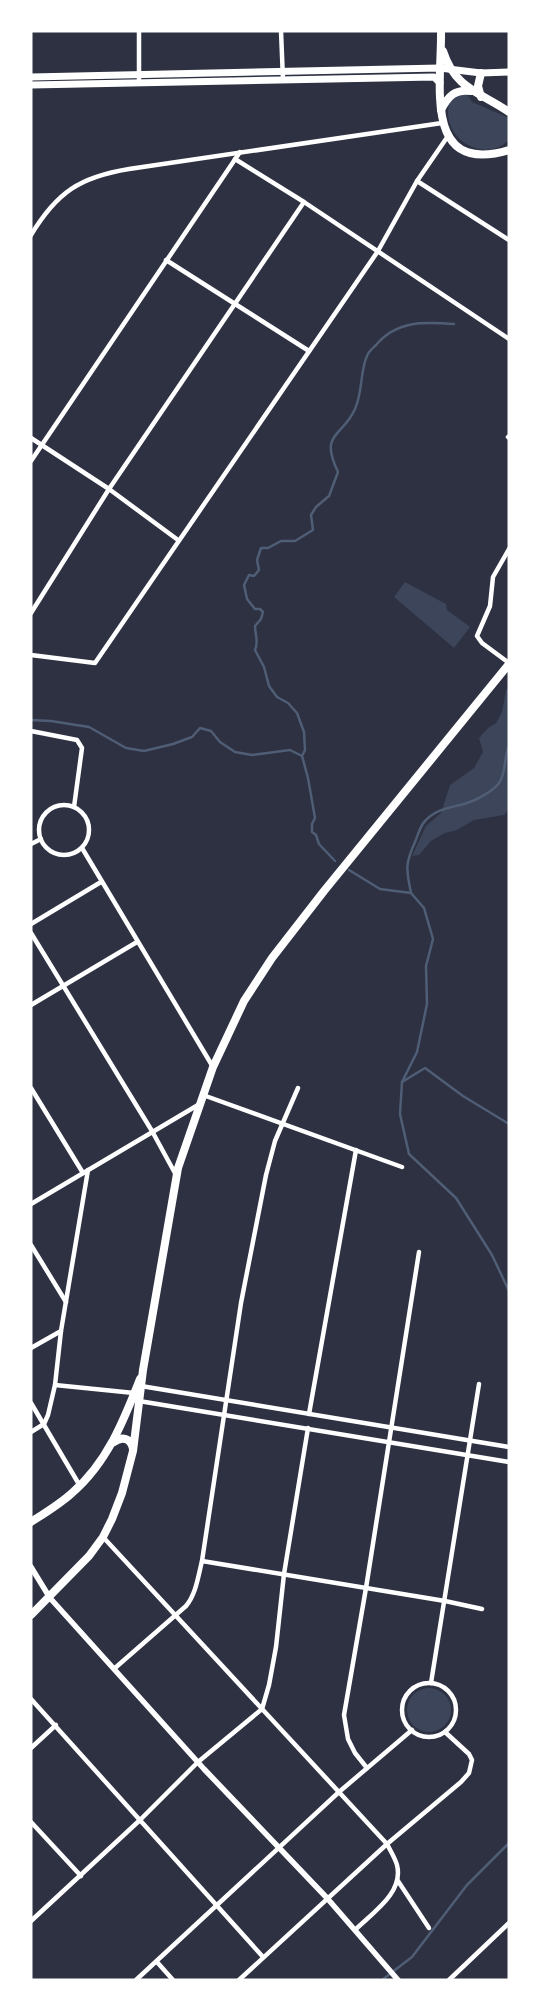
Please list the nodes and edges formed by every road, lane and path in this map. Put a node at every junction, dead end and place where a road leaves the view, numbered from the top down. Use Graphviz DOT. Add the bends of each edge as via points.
graph roads {
  1 [pos="138,31"];
  2 [pos="281,31"];
  3 [pos="441,31"];
  4 [pos="441,44"];
  5 [pos="440,68"];
  6 [pos="451,69"];
  7 [pos="283,72"];
  8 [pos="509,72"];
  9 [pos="480,73"];
  10 [pos="139,75"];
  11 [pos="31,77"];
  12 [pos="55,77"];
  13 [pos="283,80"];
  14 [pos="139,83"];
  15 [pos="440,83"];
  16 [pos="31,85"];
  17 [pos="55,85"];
  18 [pos="471,91"];
  19 [pos="481,97"];
  20 [pos="441,110"];
  21 [pos="507,110"];
  22 [pos="442,123"];
  23 [pos="448,136"];
  24 [pos="509,145"];
  25 [pos="509,150"];
  26 [pos="240,152"];
  27 [pos="498,153"];
  28 [pos="235,159"];
  29 [pos="417,181"];
  30 [pos="304,202"];
  31 [pos="31,235"];
  32 [pos="509,240"];
  33 [pos="378,251"];
  34 [pos="166,260"];
  35 [pos="234,304"];
  36 [pos="509,339"];
  37 [pos="309,351"];
  38 [pos="31,438"];
  39 [pos="42,445"];
  40 [pos="31,461"];
  41 [pos="109,489"];
  42 [pos="178,540"];
  43 [pos="509,549"];
  44 [pos="31,614"];
  45 [pos="31,655"];
  46 [pos="509,664"];
  47 [pos="31,731"];
  48 [pos="74,807"];
  49 [pos="40,839"];
  50 [pos="31,844"];
  51 [pos="82,848"];
  52 [pos="101,882"];
  53 [pos="31,924"];
  54 [pos="31,933"];
  55 [pos="137,942"];
  56 [pos="63,987"];
  57 [pos="31,1005"];
  58 [pos="213,1067"];
  59 [pos="31,1088"];
  60 [pos="298,1088"];
  61 [pos="202,1095"];
  62 [pos="198,1105"];
  63 [pos="282,1124"];
  64 [pos="152,1131"];
  65 [pos="356,1150"];
  66 [pos="402,1167"];
  67 [pos="88,1170"];
  68 [pos="83,1173"];
  69 [pos="176,1176"];
  70 [pos="31,1204"];
  71 [pos="31,1245"];
  72 [pos="419,1252"];
  73 [pos="66,1302"];
  74 [pos="61,1331"];
  75 [pos="31,1348"];
  76 [pos="479,1384"];
  77 [pos="55,1386"];
  78 [pos="136,1395"];
  79 [pos="227,1400"];
  80 [pos="31,1403"];
  81 [pos="309,1414"];
  82 [pos="224,1415"];
  83 [pos="44,1424"];
  84 [pos="392,1427"];
  85 [pos="308,1428"];
  86 [pos="31,1432"];
  87 [pos="390,1441"];
  88 [pos="470,1441"];
  89 [pos="112,1444"];
  90 [pos="509,1447"];
  91 [pos="133,1451"];
  92 [pos="469,1455"];
  93 [pos="509,1462"];
  94 [pos="80,1486"];
  95 [pos="31,1522"];
  96 [pos="103,1537"];
  97 [pos="202,1561"];
  98 [pos="31,1567"];
  99 [pos="284,1574"];
  100 [pos="366,1588"];
  101 [pos="50,1598"];
  102 [pos="445,1601"];
  103 [pos="482,1609"];
  104 [pos="176,1614"];
  105 [pos="31,1615"];
  106 [pos="115,1668"];
  107 [pos="431,1683"];
  108 [pos="31,1699"];
  109 [pos="262,1709"];
  110 [pos="56,1725"];
  111 [pos="412,1730"];
  112 [pos="444,1732"];
  113 [pos="31,1748"];
  114 [pos="198,1762"];
  115 [pos="367,1768"];
  116 [pos="339,1792"];
  117 [pos="140,1820"];
  118 [pos="31,1822"];
  119 [pos="387,1844"];
  120 [pos="278,1848"];
  121 [pos="81,1876"];
  122 [pos="398,1881"];
  123 [pos="327,1898"];
  124 [pos="216,1906"];
  125 [pos="31,1921"];
  126 [pos="509,1923"];
  127 [pos="428,1928"];
  128 [pos="355,1930"];
  129 [pos="263,1957"];
  130 [pos="157,1962"];
  131 [pos="136,1980"];
  132 [pos="173,1980"];
  133 [pos="238,1980"];
  134 [pos="398,1980"];
  135 [pos="450,1980"];
  1 -- 10 [label="street"];
  2 -- 7 [label="street"];
  3 -- 4 [label="main road"];
  4 -- 5 [label="main road"];
  4 -- 6 [label="main road"];
  5 -- 6 [label="main road"];
  5 -- 7 [label="main road"];
  5 -- 15 [label="main road"];
  6 -- 9 [label="main road"];
  6 -- 18 [label="main road"];
  7 -- 10 [label="main road"];
  7 -- 13 [label="street"];
  8 -- 9 [label="main road"];
  9 -- 19 [label="main road" via="478,86"];
  10 -- 12 [label="main road"];
  10 -- 14 [label="street"];
  11 -- 12 [label="main road"];
  12 -- 17 [label="main road"];
  13 -- 14 [label="main road"];
  13 -- 15 [label="main road" via="434,77"];
  14 -- 17 [label="main road"];
  15 -- 20 [label="main road"];
  16 -- 17 [label="main road"];
  18 -- 19 [label="main road"];
  18 -- 20 [label="main road" via="449,96"];
  19 -- 21 [label="main road"];
  20 -- 22 [label="main road"];
  22 -- 23 [label="main road"];
  22 -- 26 [label="street"];
  23 -- 27 [label="main road" via="454,144 472,154"];
  23 -- 29 [label="street"];
  24 -- 27 [label="main road"];
  25 -- 27 [label="main road"];
  26 -- 28 [label="street"];
  26 -- 31 [label="street" via="96,176 63,194"];
  28 -- 30 [label="street"];
  28 -- 34 [label="street"];
  29 -- 32 [label="street"];
  29 -- 33 [label="street"];
  30 -- 33 [label="street"];
  30 -- 35 [label="street"];
  33 -- 36 [label="street"];
  33 -- 37 [label="street"];
  34 -- 35 [label="street"];
  34 -- 39 [label="street"];
  35 -- 37 [label="street"];
  35 -- 41 [label="street"];
  37 -- 42 [label="street"];
  38 -- 39 [label="street"];
  39 -- 40 [label="street"];
  39 -- 41 [label="street"];
  41 -- 42 [label="street"];
  41 -- 44 [label="street"];
  42 -- 45 [label="street" via="95,663"];
  43 -- 46 [label="street" via="493,577 490,606 477,636"];
  46 -- 58 [label="main road" via="272,958 244,1001"];
  47 -- 48 [label="street" via="77,740 82,748"];
  48 -- 49 [label="street" via="65,805 50,810 40,823"];
  48 -- 51 [label="street" via="81,811 89,826 87,842"];
  49 -- 50 [label="street"];
  49 -- 51 [label="street" via="59,855"];
  51 -- 52 [label="street"];
  52 -- 53 [label="street"];
  52 -- 55 [label="street"];
  54 -- 56 [label="street"];
  55 -- 56 [label="street"];
  55 -- 58 [label="street"];
  56 -- 57 [label="street"];
  56 -- 64 [label="street"];
  58 -- 61 [label="main road"];
  59 -- 68 [label="street"];
  60 -- 63 [label="street"];
  61 -- 62 [label="main road"];
  61 -- 63 [label="street"];
  62 -- 64 [label="street"];
  62 -- 69 [label="main road"];
  63 -- 65 [label="street"];
  63 -- 79 [label="street" via="266,1175 241,1303"];
  64 -- 67 [label="street"];
  64 -- 69 [label="street"];
  65 -- 66 [label="street"];
  65 -- 81 [label="street"];
  67 -- 68 [label="street"];
  67 -- 73 [label="street"];
  68 -- 70 [label="street"];
  69 -- 78 [label="main road"];
  71 -- 73 [label="street"];
  72 -- 84 [label="street"];
  73 -- 74 [label="street"];
  74 -- 75 [label="street"];
  74 -- 77 [label="street"];
  76 -- 88 [label="street"];
  77 -- 78 [label="street"];
  77 -- 83 [label="street"];
  78 -- 79 [label="street"];
  78 -- 82 [label="street"];
  78 -- 89 [label="main road"];
  78 -- 91 [label="main road"];
  79 -- 81 [label="street"];
  79 -- 82 [label="street"];
  80 -- 83 [label="street"];
  81 -- 84 [label="street"];
  82 -- 85 [label="street"];
  82 -- 97 [label="street"];
  83 -- 86 [label="street"];
  83 -- 94 [label="street"];
  84 -- 87 [label="street"];
  84 -- 88 [label="street"];
  85 -- 87 [label="street"];
  85 -- 99 [label="street"];
  87 -- 92 [label="street"];
  87 -- 100 [label="street"];
  88 -- 90 [label="street"];
  88 -- 92 [label="street"];
  89 -- 91 [label="main road" via="125,1438 130,1441"];
  89 -- 94 [label="main road"];
  91 -- 96 [label="main road" via="122,1493"];
  92 -- 93 [label="street"];
  92 -- 102 [label="street"];
  94 -- 95 [label="main road"];
  96 -- 101 [label="main road"];
  96 -- 104 [label="street"];
  97 -- 99 [label="street"];
  97 -- 104 [label="street" via="192,1599"];
  98 -- 101 [label="street"];
  99 -- 100 [label="street"];
  99 -- 109 [label="street" via="276,1647"];
  100 -- 102 [label="street"];
  100 -- 115 [label="street" via="344,1715 348,1739"];
  101 -- 105 [label="main road"];
  101 -- 106 [label="street"];
  102 -- 103 [label="street"];
  102 -- 107 [label="street"];
  104 -- 106 [label="street"];
  104 -- 109 [label="street"];
  106 -- 114 [label="street"];
  107 -- 111 [label="street" via="418,1686 405,1698 403,1715"];
  107 -- 112 [label="street" via="444,1688 455,1701 455,1718"];
  108 -- 110 [label="street"];
  109 -- 114 [label="street"];
  109 -- 116 [label="street"];
  110 -- 113 [label="street"];
  110 -- 117 [label="street"];
  111 -- 112 [label="street" via="428,1737"];
  111 -- 115 [label="street"];
  112 -- 119 [label="street" via="469,1754 472,1760 469,1773"];
  114 -- 117 [label="street"];
  114 -- 120 [label="street"];
  115 -- 116 [label="street"];
  116 -- 119 [label="street"];
  116 -- 120 [label="street"];
  117 -- 121 [label="street"];
  117 -- 124 [label="street"];
  118 -- 121 [label="street"];
  119 -- 122 [label="street" via="397,1865"];
  119 -- 123 [label="street"];
  120 -- 123 [label="street"];
  120 -- 124 [label="street"];
  121 -- 125 [label="street"];
  122 -- 127 [label="street"];
  122 -- 128 [label="street" via="391,1896"];
  123 -- 128 [label="street"];
  123 -- 129 [label="street"];
  124 -- 129 [label="street"];
  124 -- 130 [label="street"];
  126 -- 135 [label="street"];
  128 -- 134 [label="street"];
  129 -- 133 [label="street"];
  130 -- 131 [label="street"];
  130 -- 132 [label="street"];
}
